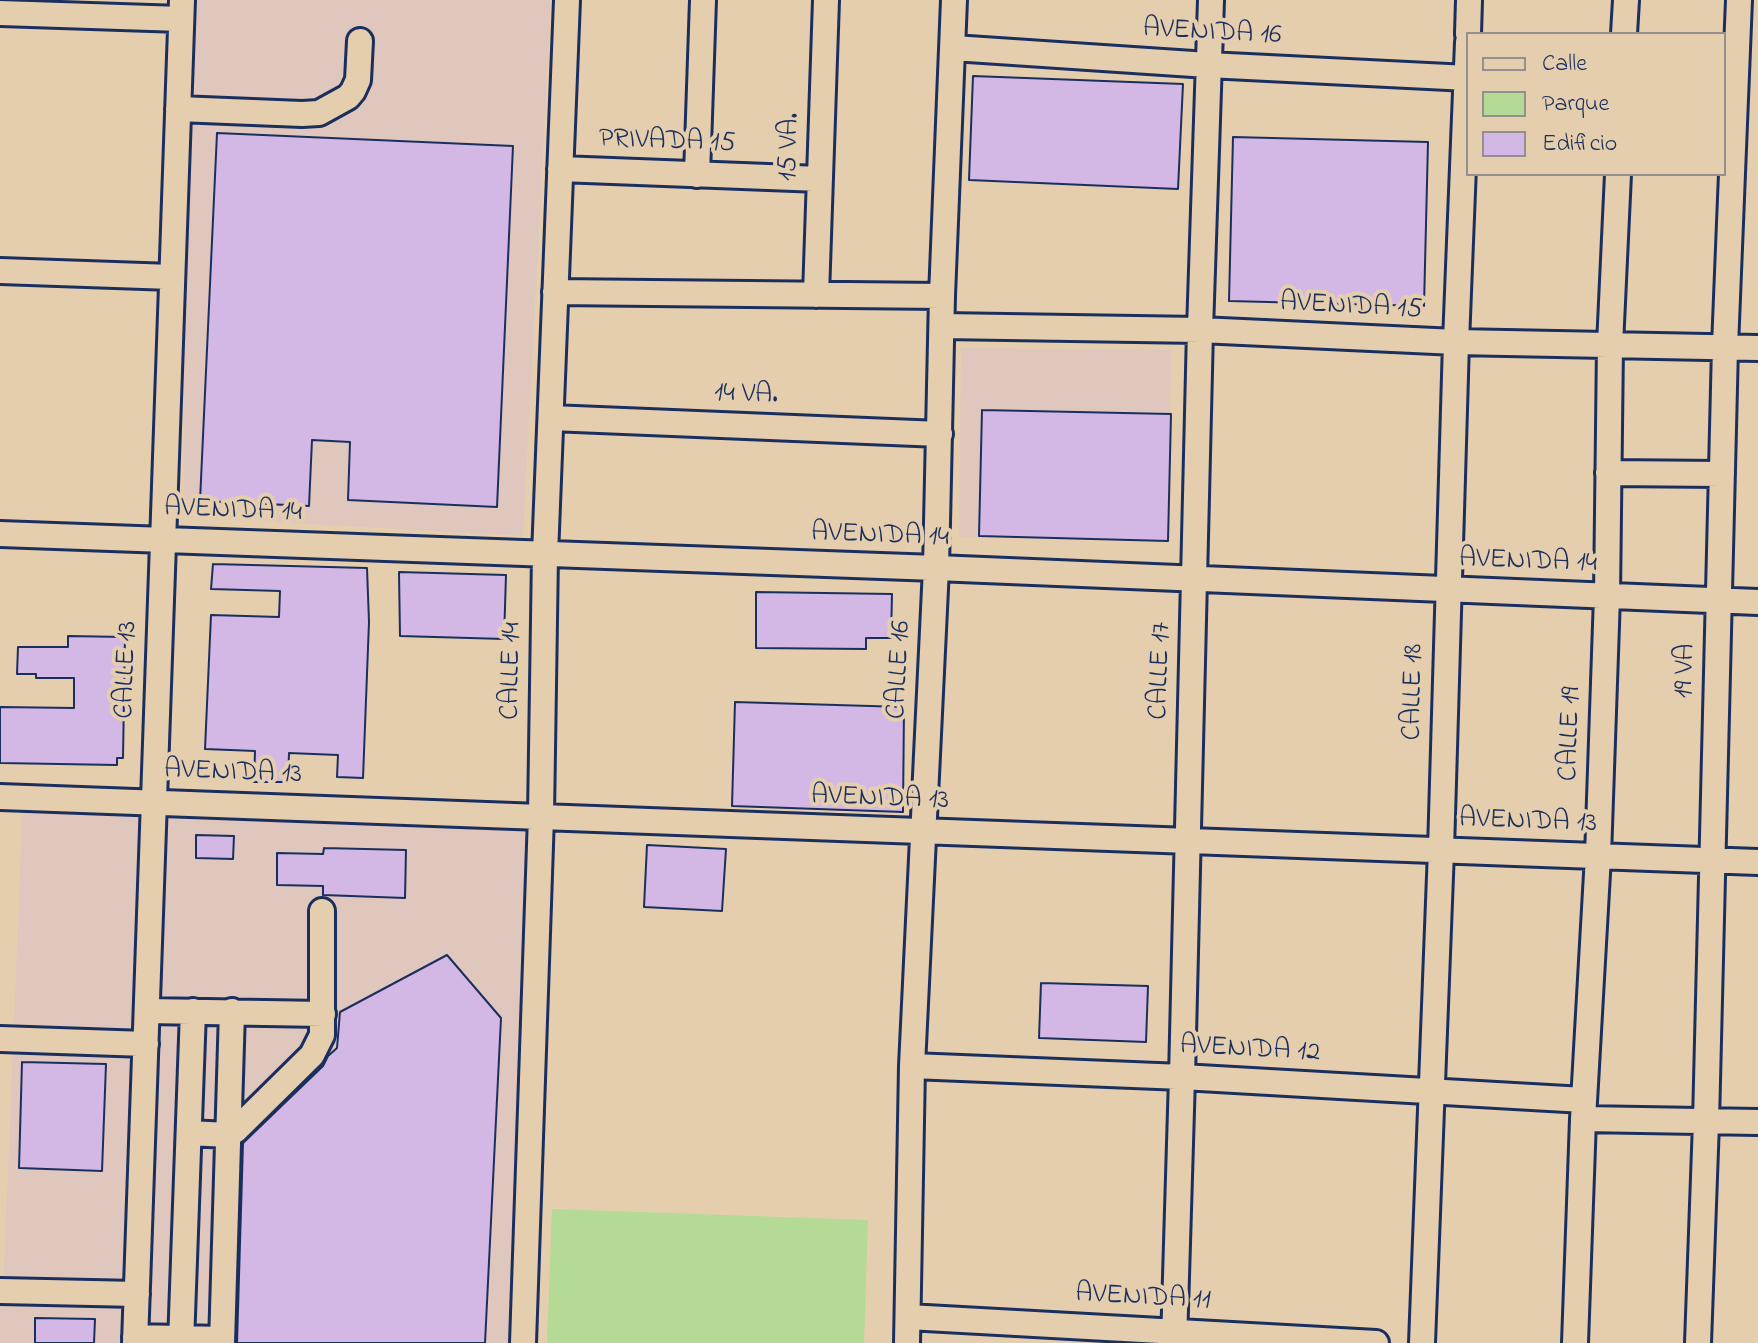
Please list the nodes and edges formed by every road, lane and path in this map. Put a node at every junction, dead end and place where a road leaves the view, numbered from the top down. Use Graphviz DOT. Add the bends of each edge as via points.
graph roads {
  1 [pos="567,0"];
  2 [pos="703,0"];
  3 [pos="826,0"];
  4 [pos="954,0"];
  5 [pos="1211,0"];
  6 [pos="1469,0"];
  7 [pos="1626,0"];
  8 [pos="1739,0"];
  9 [pos="49,7"];
  10 [pos="181,10"];
  11 [pos="0,13"];
  12 [pos="1468,32"];
  13 [pos="1624,32"];
  14 [pos="360,41"];
  15 [pos="953,48"];
  16 [pos="1208,65"];
  17 [pos="1466,78"];
  18 [pos="1739,85"];
  19 [pos="1466,102"];
  20 [pos="178,109"];
  21 [pos="560,169"];
  22 [pos="697,175"];
  23 [pos="1618,176"];
  24 [pos="820,179"];
  25 [pos="0,271"];
  26 [pos="172,277"];
  27 [pos="555,292"];
  28 [pos="816,295"];
  29 [pos="942,296"];
  30 [pos="942,326"];
  31 [pos="1200,330"];
  32 [pos="1456,342"];
  33 [pos="1610,345"];
  34 [pos="1725,347"];
  35 [pos="1758,348"];
  36 [pos="551,418"];
  37 [pos="940,434"];
  38 [pos="1608,473"];
  39 [pos="1722,474"];
  40 [pos="0,534"];
  41 [pos="163,540"];
  42 [pos="545,555"];
  43 [pos="936,568"];
  44 [pos="1194,579"];
  45 [pos="1447,590"];
  46 [pos="1607,596"];
  47 [pos="1719,601"];
  48 [pos="1758,602"];
  49 [pos="0,797"];
  50 [pos="154,801"];
  51 [pos="541,816"];
  52 [pos="923,832"];
  53 [pos="1187,840"];
  54 [pos="1441,850"];
  55 [pos="1598,856"];
  56 [pos="1712,860"];
  57 [pos="1758,862"];
  58 [pos="322,911"];
  59 [pos="147,1011"];
  60 [pos="193,1011"];
  61 [pos="232,1011"];
  62 [pos="323,1014"];
  63 [pos="0,1039"];
  64 [pos="146,1044"];
  65 [pos="912,1066"];
  66 [pos="1182,1077"];
  67 [pos="1431,1091"];
  68 [pos="1583,1110"];
  69 [pos="1706,1122"];
  70 [pos="1758,1122"];
  71 [pos="189,1133"];
  72 [pos="228,1135"];
  73 [pos="0,1291"];
  74 [pos="137,1294"];
  75 [pos="908,1317"];
  76 [pos="1174,1337"];
  77 [pos="135,1340"];
  78 [pos="181,1341"];
  79 [pos="222,1341"];
  80 [pos="523,1343"];
  81 [pos="907,1343"];
  82 [pos="1376,1343"];
  83 [pos="1422,1343"];
  84 [pos="1575,1343"];
  85 [pos="1698,1343"];
  1 -- 21 [label="street, CALLE 14"];
  2 -- 22 [label="street"];
  3 -- 24 [label="street, 15 VA."];
  4 -- 15 [label="street, CALLE 16"];
  5 -- 16 [label="street, CALLE 17"];
  6 -- 12 [label="street"];
  7 -- 13 [label="street"];
  8 -- 18 [label="street, 19 VA"];
  9 -- 10 [label="street"];
  9 -- 11 [label="street"];
  10 -- 20 [label="street, CALLE 13"];
  14 -- 20 [label="street" via="353,91 319,113"];
  15 -- 16 [label="street, AVENIDA 16"];
  15 -- 29 [label="street, CALLE 16"];
  16 -- 17 [label="street, AVENIDA 16"];
  16 -- 31 [label="street, CALLE 17"];
  18 -- 34 [label="street, 19 VA"];
  19 -- 32 [label="street, CALLE 18"];
  20 -- 26 [label="street, CALLE 13"];
  21 -- 22 [label="street, PRIVADA 15"];
  21 -- 27 [label="street, CALLE 14"];
  22 -- 24 [label="street, PRIVADA 15"];
  23 -- 33 [label="street, CALLE 19"];
  24 -- 28 [label="street, 15 VA."];
  25 -- 26 [label="street"];
  26 -- 41 [label="street, CALLE 13"];
  27 -- 28 [label="street"];
  27 -- 36 [label="street, CALLE 14"];
  28 -- 29 [label="street"];
  29 -- 30 [label="street, CALLE 16"];
  30 -- 31 [label="street, AVENIDA 15"];
  30 -- 37 [label="street, CALLE 16"];
  31 -- 32 [label="street, AVENIDA 15"];
  31 -- 44 [label="street, CALLE 17"];
  32 -- 33 [label="street, AVENIDA 15"];
  32 -- 45 [label="street, CALLE 18"];
  33 -- 34 [label="street, AVENIDA 15"];
  33 -- 38 [label="street, CALLE 19"];
  34 -- 35 [label="street, AVENIDA 15"];
  34 -- 39 [label="street, 19 VA"];
  36 -- 37 [label="street, 14 VA."];
  36 -- 42 [label="street, CALLE 14"];
  37 -- 43 [label="street, CALLE 16"];
  38 -- 39 [label="street"];
  38 -- 46 [label="street, CALLE 19"];
  39 -- 47 [label="street, 19 VA"];
  40 -- 41 [label="street, AVENIDA 14"];
  41 -- 42 [label="street, AVENIDA 14"];
  41 -- 50 [label="street, CALLE 13"];
  42 -- 43 [label="street, AVENIDA 14"];
  42 -- 51 [label="street, CALLE 14"];
  43 -- 44 [label="street, AVENIDA 14"];
  43 -- 52 [label="street, CALLE 16"];
  44 -- 45 [label="street, AVENIDA 14"];
  44 -- 53 [label="street, CALLE 17"];
  45 -- 46 [label="street, AVENIDA 14"];
  45 -- 54 [label="street, CALLE 18"];
  46 -- 47 [label="street, AVENIDA 14"];
  46 -- 55 [label="street, CALLE 19"];
  47 -- 48 [label="street, AVENIDA 14"];
  47 -- 56 [label="street, 19 VA"];
  49 -- 50 [label="street, AVENIDA 13"];
  50 -- 51 [label="street, AVENIDA 13"];
  50 -- 59 [label="street, CALLE 13"];
  51 -- 52 [label="street, AVENIDA 13"];
  51 -- 80 [label="street, CALLE 14"];
  52 -- 53 [label="street, AVENIDA 13"];
  52 -- 65 [label="street, CALLE 16"];
  53 -- 54 [label="street, AVENIDA 13"];
  53 -- 66 [label="street, CALLE 17"];
  54 -- 55 [label="street, AVENIDA 13"];
  54 -- 67 [label="street, CALLE 18"];
  55 -- 56 [label="street, AVENIDA 13"];
  55 -- 68 [label="street, CALLE 19"];
  56 -- 57 [label="street, AVENIDA 13"];
  56 -- 69 [label="street, 19 VA"];
  58 -- 62 [label="street"];
  59 -- 60 [label="street"];
  59 -- 64 [label="street, CALLE 13"];
  60 -- 61 [label="street"];
  60 -- 71 [label="street"];
  61 -- 62 [label="street"];
  61 -- 72 [label="street"];
  62 -- 72 [label="street" via="322,1035 312,1055"];
  63 -- 64 [label="street"];
  64 -- 74 [label="street, CALLE 13"];
  65 -- 66 [label="street, AVENIDA 12"];
  65 -- 75 [label="street, CALLE 16"];
  66 -- 67 [label="street, AVENIDA 12"];
  66 -- 76 [label="street, CALLE 17"];
  67 -- 68 [label="street, AVENIDA 12"];
  67 -- 83 [label="street, CALLE 18"];
  68 -- 69 [label="street, AVENIDA 12"];
  68 -- 84 [label="street, CALLE 19"];
  69 -- 70 [label="street, AVENIDA 12"];
  69 -- 85 [label="street, 19 VA"];
  71 -- 72 [label="street"];
  71 -- 78 [label="street"];
  72 -- 79 [label="street"];
  73 -- 74 [label="street"];
  74 -- 77 [label="street, CALLE 13"];
  75 -- 76 [label="street, AVENIDA 11"];
  75 -- 81 [label="street, CALLE 16"];
  76 -- 82 [label="street, AVENIDA 11"];
  77 -- 78 [label="street"];
  78 -- 79 [label="street"];
}
